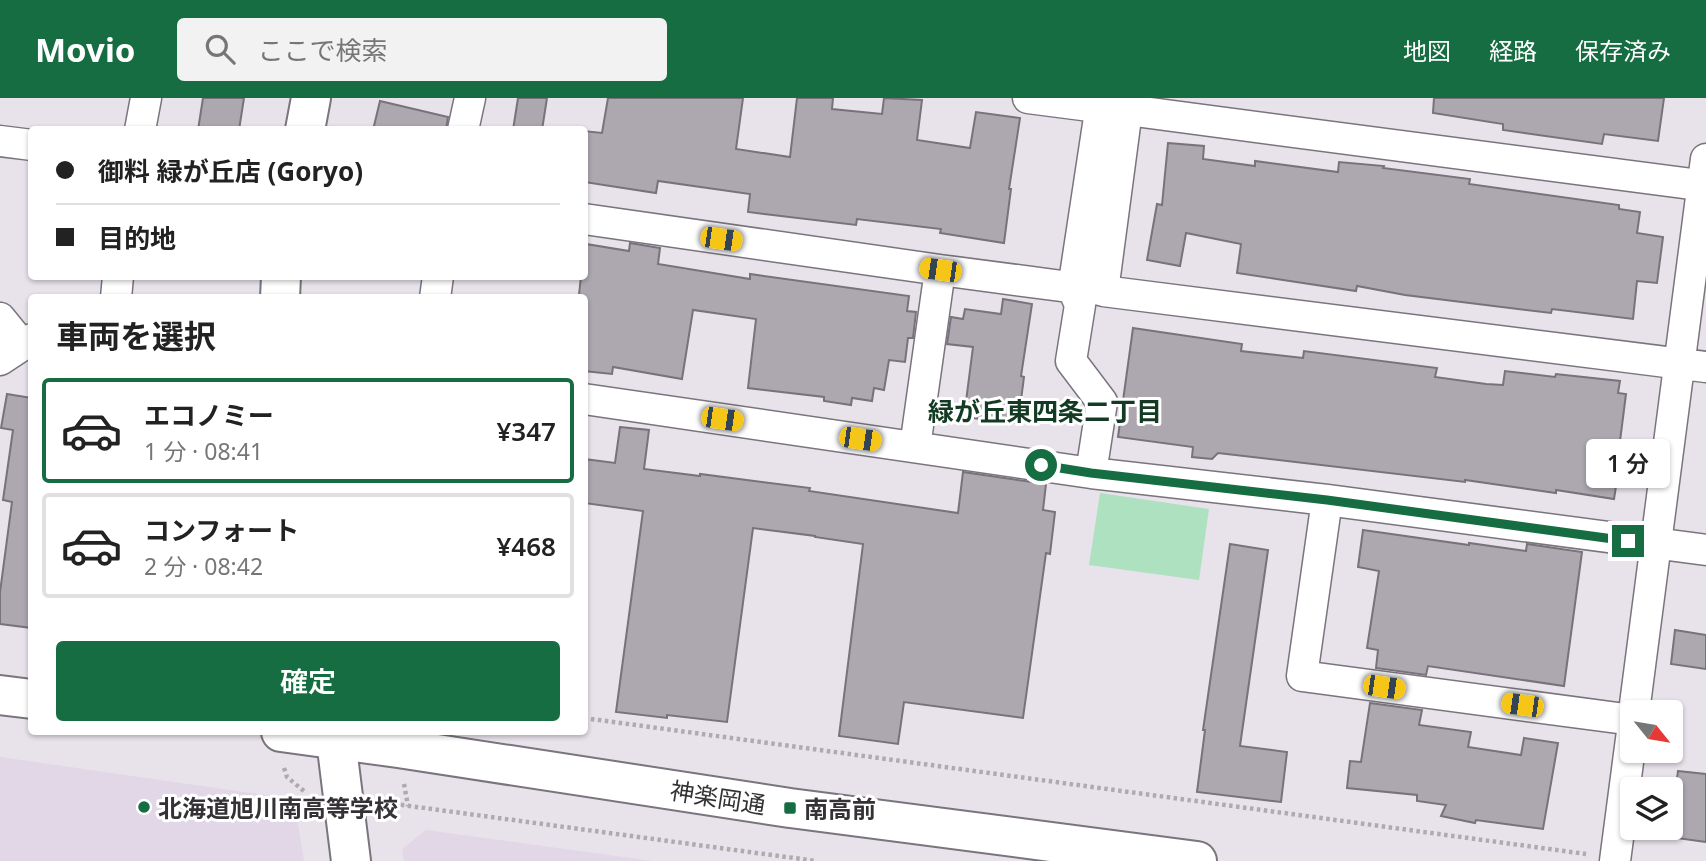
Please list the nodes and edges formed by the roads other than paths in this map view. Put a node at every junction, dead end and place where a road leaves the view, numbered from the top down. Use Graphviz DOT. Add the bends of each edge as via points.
graph roads {
  1 [pos="146,98"];
  2 [pos="311,98"];
  3 [pos="470,98"];
  4 [pos="1028,98"];
  5 [pos="1110,106"];
  6 [pos="141,126"];
  7 [pos="306,126"];
  8 [pos="464,126"];
  9 [pos="0,141"];
  10 [pos="28,144"];
  11 [pos="1705,177"];
  12 [pos="588,220"];
  13 [pos="940,270"];
  14 [pos="1073,289"];
  15 [pos="1103,291"];
  16 [pos="0,318"];
  17 [pos="18,348"];
  18 [pos="1693,365"];
  19 [pos="588,400"];
  20 [pos="915,447"];
  21 [pos="1091,473"];
  22 [pos="1327,500"];
  23 [pos="1656,544"];
  24 [pos="1706,550"];
  25 [pos="0,695"];
  26 [pos="28,698"];
  27 [pos="1636,700"];
  28 [pos="1620,720"];
  29 [pos="335,736"];
  30 [pos="1628,763"];
  31 [pos="1615,860"];
  32 [pos="351,861"];
  33 [pos="1197,861"];
  1 -- 6 [label="street"];
  2 -- 7 [label="street"];
  3 -- 8 [label="street"];
  4 -- 5 [label="street"];
  5 -- 11 [label="street"];
  5 -- 14 [label="street"];
  5 -- 15 [label="street"];
  9 -- 10 [label="street"];
  11 -- 18 [label="street"];
  12 -- 13 [label="street"];
  13 -- 14 [label="street"];
  13 -- 20 [label="street"];
  14 -- 15 [label="street"];
  14 -- 21 [label="street" via="1080,305 1071,361 1102,402"];
  15 -- 18 [label="street"];
  16 -- 17 [label="street"];
  18 -- 23 [label="street"];
  19 -- 20 [label="street"];
  20 -- 21 [label="street"];
  21 -- 22 [label="street"];
  22 -- 23 [label="street"];
  22 -- 28 [label="street" via="1301,676"];
  23 -- 24 [label="street"];
  23 -- 27 [label="street"];
  25 -- 26 [label="street"];
  29 -- 32 [label="street"];
  29 -- 33 [label="street, 神楽岡通" via="790,808"];
  30 -- 31 [label="street"];
}
